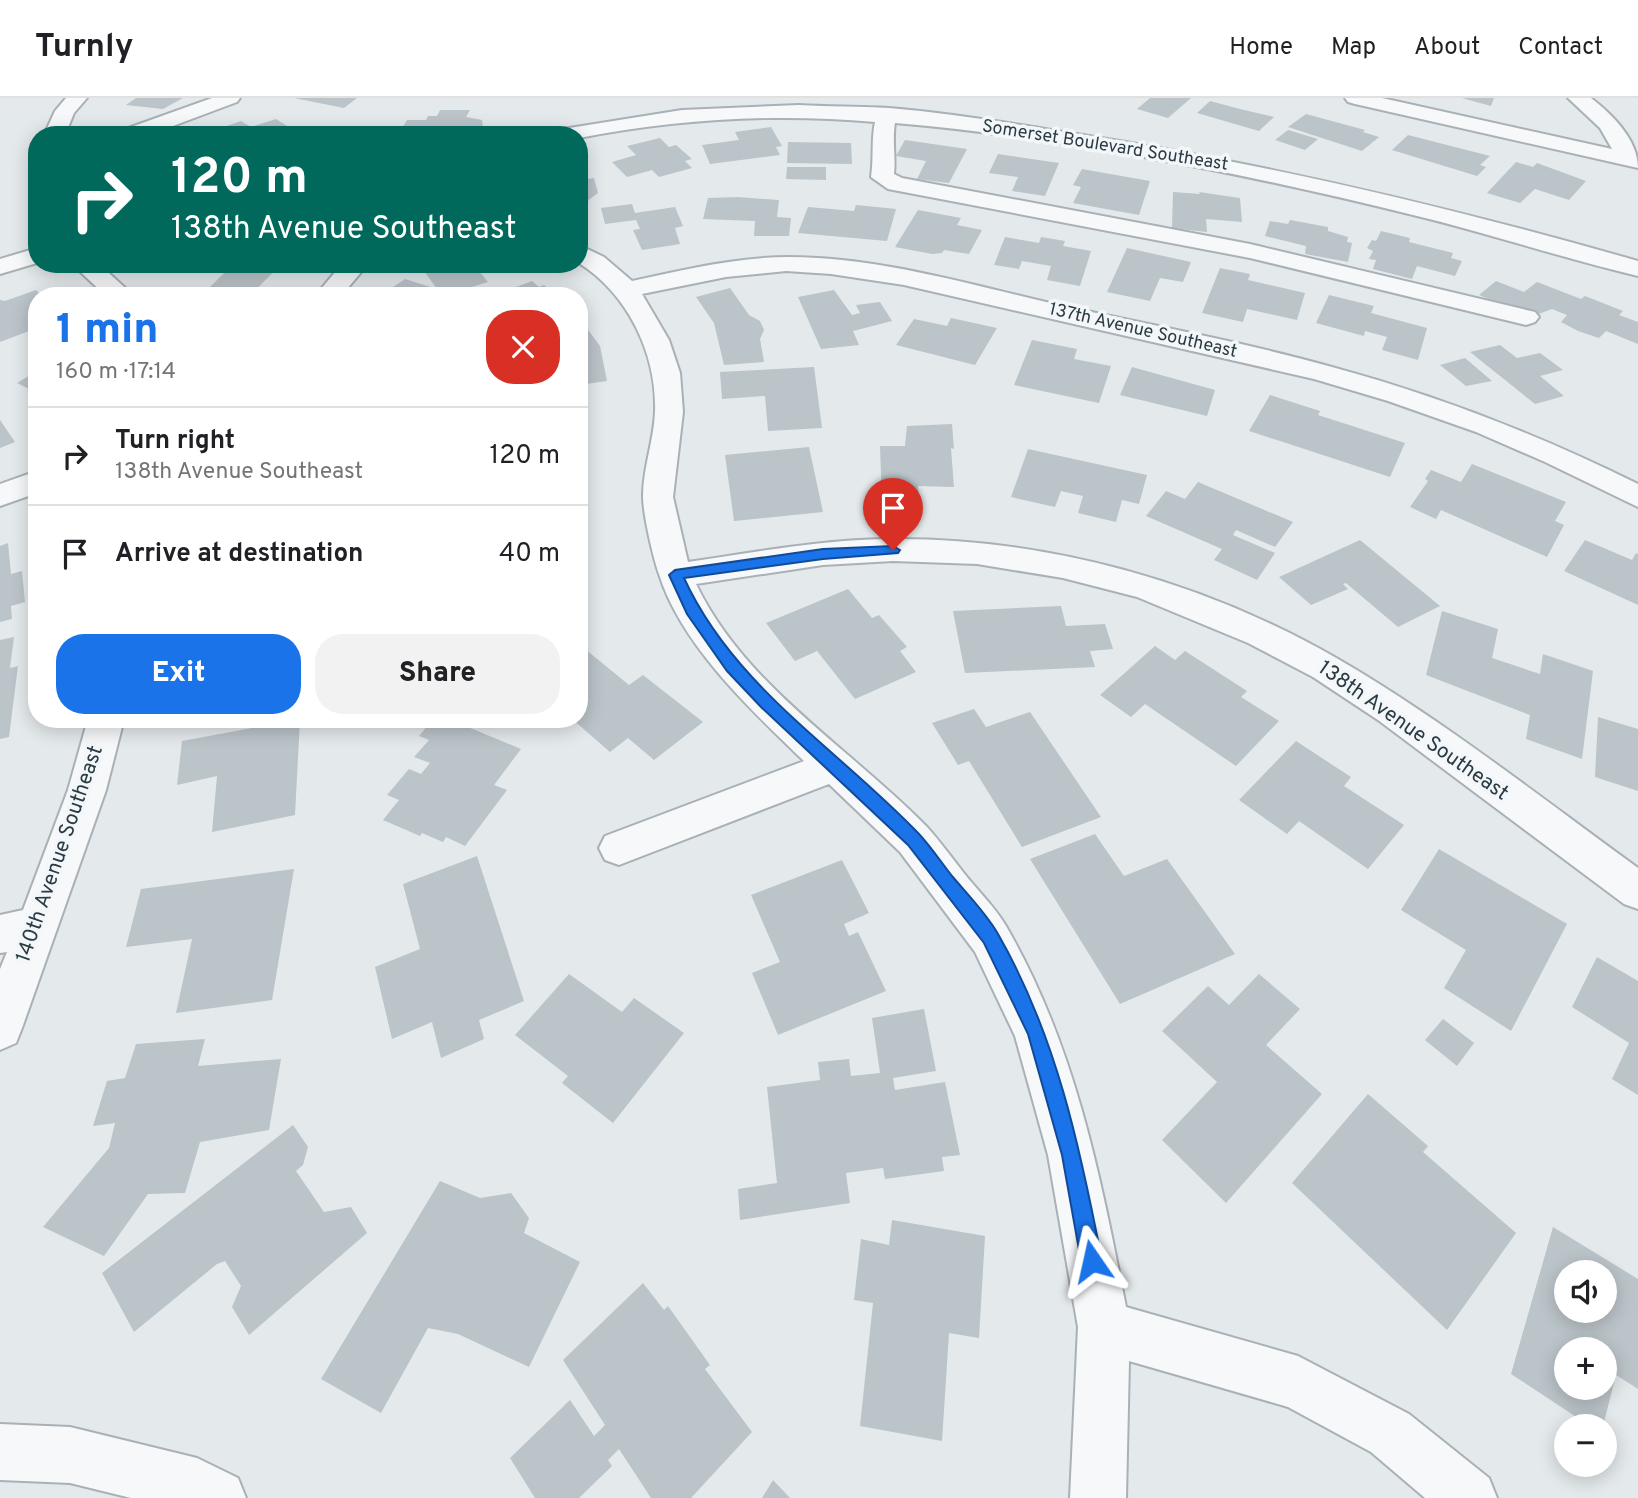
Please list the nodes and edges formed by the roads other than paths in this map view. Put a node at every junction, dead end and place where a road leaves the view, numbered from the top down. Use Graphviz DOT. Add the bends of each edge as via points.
graph roads {
  1 [pos="77,98"];
  2 [pos="230,98"];
  3 [pos="1354,98"];
  4 [pos="1578,98"];
  5 [pos="832,102"];
  6 [pos="887,114"];
  7 [pos="58,126"];
  8 [pos="155,126"];
  9 [pos="588,128"];
  10 [pos="1632,159"];
  11 [pos="28,258"];
  12 [pos="588,258"];
  13 [pos="0,267"];
  14 [pos="1638,269"];
  15 [pos="95,273"];
  16 [pos="348,273"];
  17 [pos="111,287"];
  18 [pos="335,287"];
  19 [pos="627,290"];
  20 [pos="1526,317"];
  21 [pos="28,485"];
  22 [pos="0,496"];
  23 [pos="1638,498"];
  24 [pos="675,575"];
  25 [pos="104,728"];
  26 [pos="836,765"];
  27 [pos="619,848"];
  28 [pos="1638,891"];
  29 [pos="18,930"];
  30 [pos="0,1028"];
  31 [pos="1104,1327"];
  32 [pos="0,1452"];
  33 [pos="218,1498"];
  34 [pos="1098,1498"];
  35 [pos="1469,1498"];
  1 -- 7 [label="street"];
  2 -- 8 [label="street"];
  3 -- 10 [label="street"];
  4 -- 10 [label="street" via="1612,127"];
  5 -- 6 [label="street, Somerset Boulevard Southeast"];
  5 -- 9 [label="street, Somerset Boulevard Southeast" via="680,109"];
  6 -- 14 [label="street, Somerset Boulevard Southeast" via="1121,146 1234,168"];
  6 -- 20 [label="street" via="882,177 896,184 1250,251"];
  11 -- 13 [label="street"];
  12 -- 19 [label="street"];
  15 -- 17 [label="street"];
  16 -- 18 [label="street"];
  19 -- 23 [label="street, 137th Avenue Southeast" via="694,274 788,264 904,278 1334,376 1486,426"];
  19 -- 24 [label="street" via="656,340 666,373 669,412 658,497"];
  21 -- 22 [label="street"];
  24 -- 26 [label="street" via="692,611 733,667"];
  24 -- 28 [label="street, 138th Avenue Southeast" via="823,554 893,550 976,553 1063,567 1144,587 1260,634 1325,668 1391,710"];
  25 -- 29 [label="street, 140th Avenue Southeast" via="87,790"];
  26 -- 27 [label="street"];
  26 -- 31 [label="street" via="914,840 990,938 1036,1032 1072,1155"];
  29 -- 30 [label="street, 140th Avenue Southeast"];
  31 -- 34 [label="street"];
  31 -- 35 [label="street" via="1298,1383 1390,1433"];
  32 -- 33 [label="street" via="70,1455 197,1486"];
}
